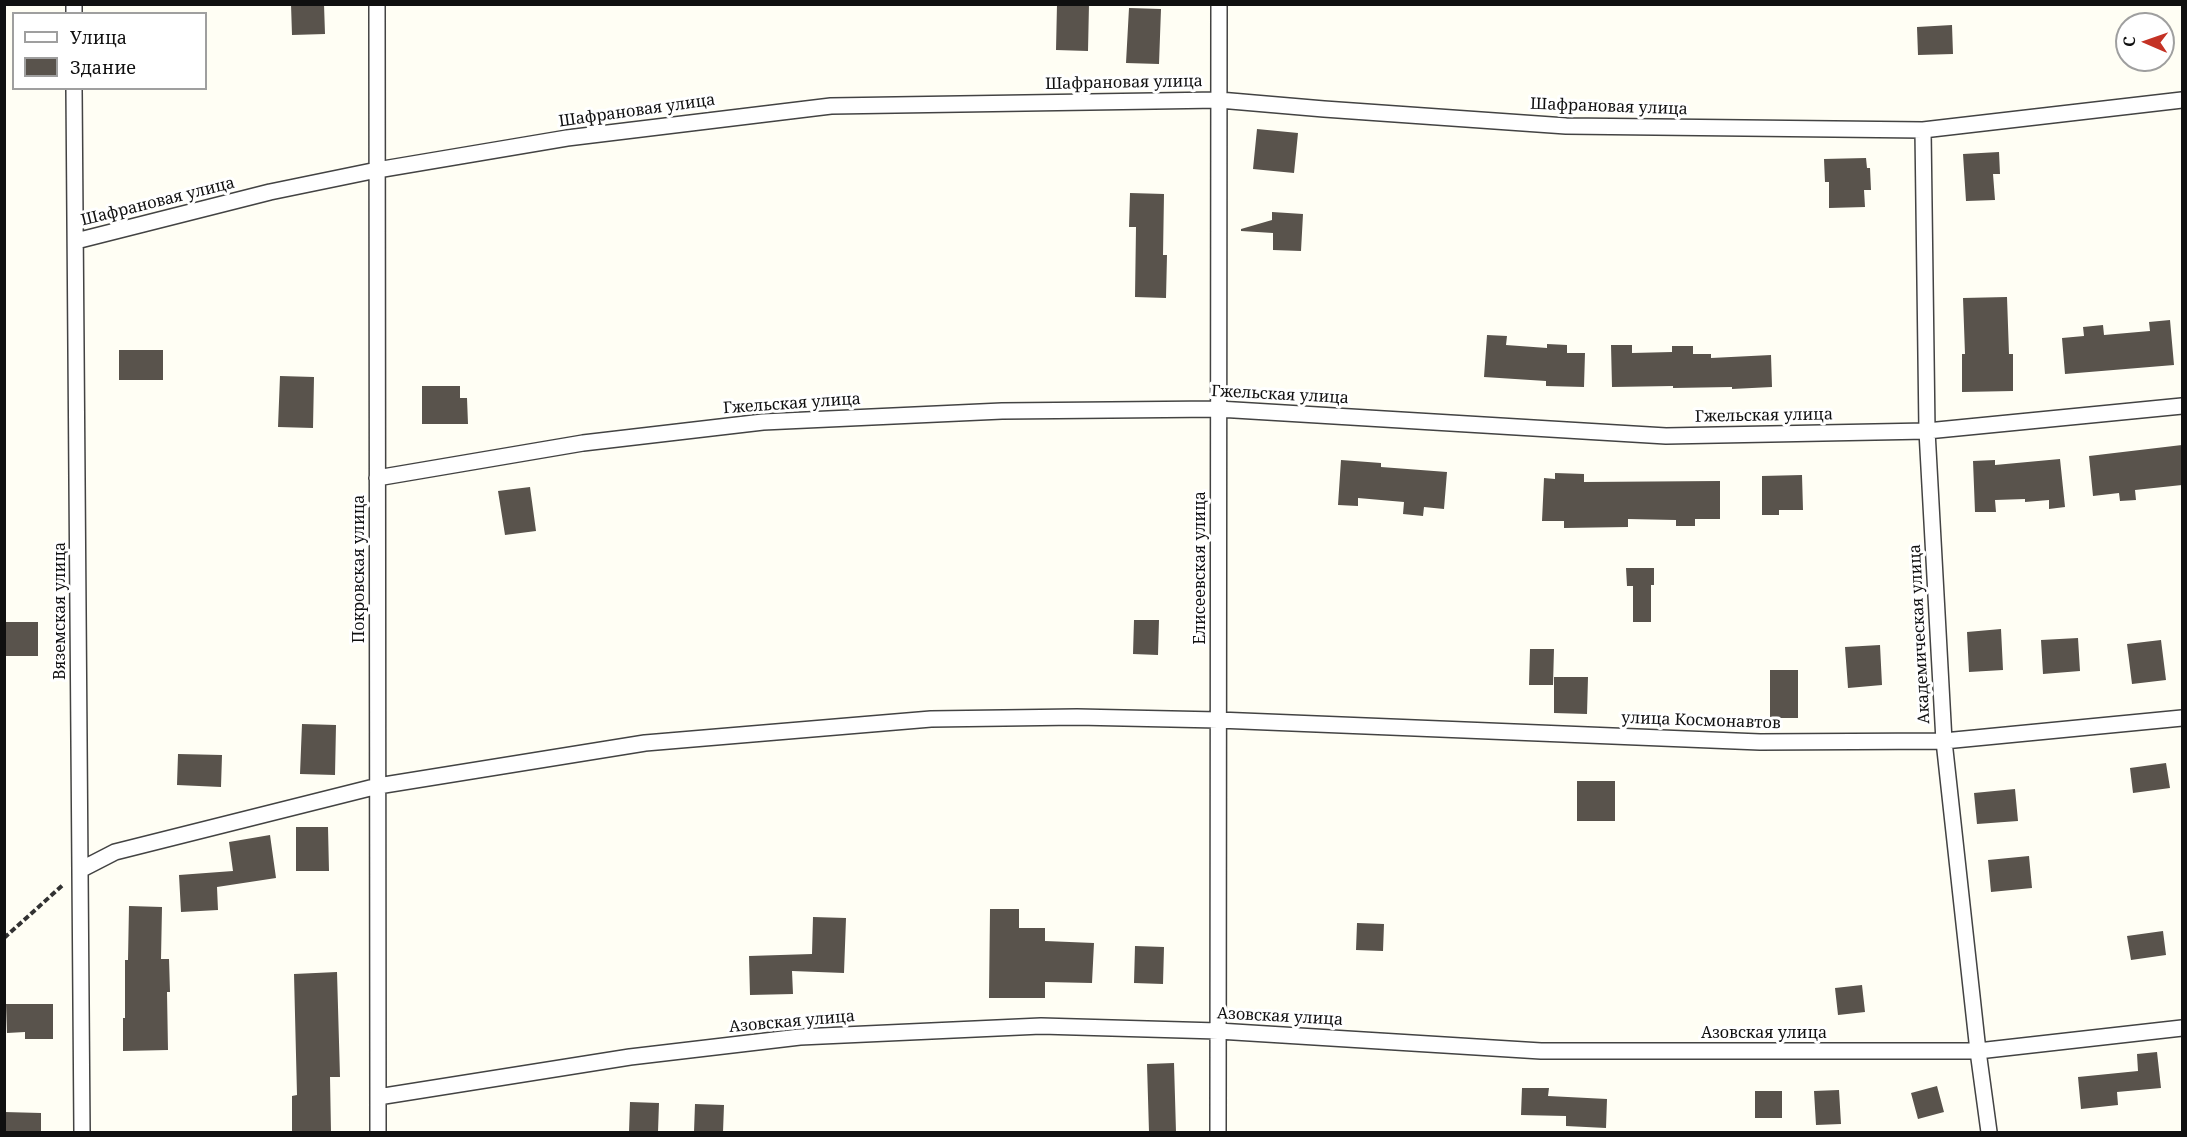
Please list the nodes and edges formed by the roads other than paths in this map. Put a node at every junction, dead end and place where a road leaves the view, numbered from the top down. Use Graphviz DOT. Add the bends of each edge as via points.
graph roads {
  1 [pos="377,4"];
  2 [pos="1219,4"];
  3 [pos="74,90"];
  4 [pos="1219,100"];
  5 [pos="2182,100"];
  6 [pos="1923,130"];
  7 [pos="377,170"];
  8 [pos="76,241"];
  9 [pos="2182,406"];
  10 [pos="1218,409"];
  11 [pos="1928,431"];
  12 [pos="377,478"];
  13 [pos="2182,718"];
  14 [pos="1218,720"];
  15 [pos="1944,741"];
  16 [pos="378,786"];
  17 [pos="80,870"];
  18 [pos="2182,1028"];
  19 [pos="1218,1031"];
  20 [pos="1978,1051"];
  21 [pos="378,1097"];
  22 [pos="82,1132"];
  23 [pos="378,1132"];
  24 [pos="1218,1132"];
  25 [pos="1989,1132"];
  1 -- 7 [label="street, Покровская улица"];
  2 -- 4 [label="street, Елисеевская улица"];
  3 -- 8 [label="street, Вяземская улица"];
  4 -- 6 [label="street, Шафрановая улица" via="1566,126"];
  4 -- 7 [label="street, Шафрановая улица" via="831,106 567,138"];
  4 -- 10 [label="street, Елисеевская улица"];
  5 -- 6 [label="street, Шафрановая улица"];
  6 -- 11 [label="street, Академическая улица"];
  7 -- 8 [label="street, Шафрановая улица" via="270,192"];
  7 -- 12 [label="street, Покровская улица"];
  8 -- 17 [label="street, Вяземская улица"];
  9 -- 11 [label="street, Гжельская улица"];
  10 -- 11 [label="street, Гжельская улица" via="1666,436"];
  10 -- 12 [label="street, Гжельская улица" via="1002,411 764,422 583,443"];
  10 -- 14 [label="street, Елисеевская улица"];
  11 -- 15 [label="street, Академическая улица"];
  12 -- 16 [label="street, Покровская улица"];
  13 -- 15 [label="street, улица Космонавтов"];
  14 -- 15 [label="street, улица Космонавтов" via="1761,742"];
  14 -- 16 [label="street, улица Космонавтов" via="919,720 645,742"];
  14 -- 19 [label="street, Елисеевская улица"];
  15 -- 20 [label="street, Академическая улица"];
  16 -- 17 [label="street, улица Космонавтов" via="115,852"];
  16 -- 21 [label="street, Покровская улица"];
  17 -- 22 [label="street, Вяземская улица"];
  18 -- 20 [label="street, Азовская улица"];
  19 -- 20 [label="street, Азовская улица" via="1541,1051"];
  19 -- 21 [label="street, Азовская улица" via="1041,1026 800,1037 630,1057"];
  19 -- 24 [label="street, Елисеевская улица"];
  20 -- 25 [label="street, Академическая улица"];
  21 -- 23 [label="street, Покровская улица"];
}
